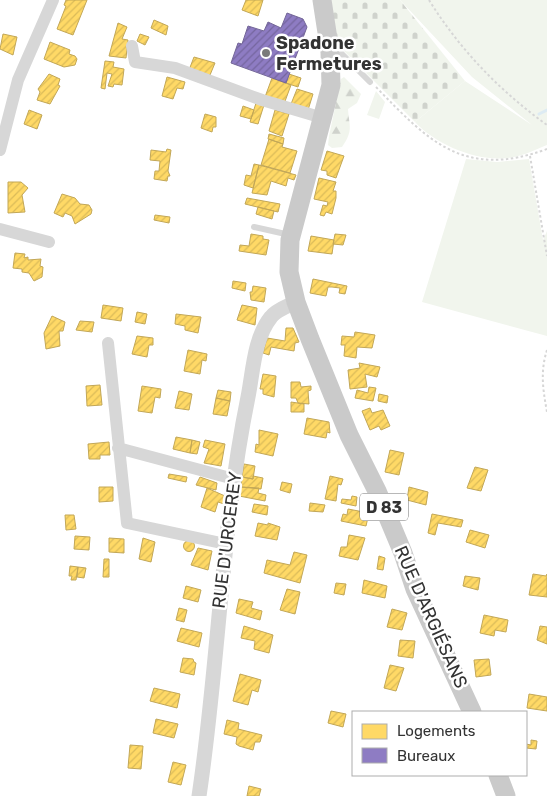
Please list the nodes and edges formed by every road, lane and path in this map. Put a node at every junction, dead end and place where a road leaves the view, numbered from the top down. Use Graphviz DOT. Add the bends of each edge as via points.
graph roads {
  1 [pos="54,0"];
  2 [pos="322,0"];
  3 [pos="429,0"];
  4 [pos="132,46"];
  5 [pos="330,52"];
  6 [pos="370,82"];
  7 [pos="323,118"];
  8 [pos="547,126"];
  9 [pos="547,149"];
  10 [pos="0,150"];
  11 [pos="530,156"];
  12 [pos="254,227"];
  13 [pos="0,229"];
  14 [pos="292,236"];
  15 [pos="49,242"];
  16 [pos="547,256"];
  17 [pos="296,302"];
  18 [pos="108,343"];
  19 [pos="547,350"];
  20 [pos="547,412"];
  21 [pos="118,448"];
  22 [pos="234,479"];
  23 [pos="226,544"];
  24 [pos="472,711"];
  25 [pos="498,776"];
  26 [pos="199,796"];
  27 [pos="506,796"];
  1 -- 10 [label="street" via="18,80"];
  2 -- 5 [label="main road, D 83"];
  3 -- 8 [label="path" via="478,66"];
  4 -- 7 [label="street" via="135,62 175,68"];
  5 -- 6 [label="lane" via="342,54"];
  5 -- 7 [label="main road, D 83" via="331,85"];
  6 -- 11 [label="path" via="416,129 434,142 489,161"];
  7 -- 14 [label="main road, D 83"];
  9 -- 11 [label="path"];
  11 -- 16 [label="path"];
  12 -- 14 [label="lane"];
  13 -- 15 [label="street"];
  14 -- 17 [label="main road, D 83" via="289,272"];
  17 -- 22 [label="street, RUE D'URCEREY" via="271,317 259,340"];
  17 -- 24 [label="main road, RUE D'ARGIÉSANS / D 83" via="349,434 377,490 415,589"];
  18 -- 21 [label="street"];
  19 -- 20 [label="path" via="542,365 542,385"];
  21 -- 22 [label="street"];
  21 -- 23 [label="street" via="127,523"];
  22 -- 23 [label="street, RUE D'URCEREY"];
  23 -- 26 [label="street, RUE D'URCEREY"];
  25 -- 27 [label="main road"];
}
